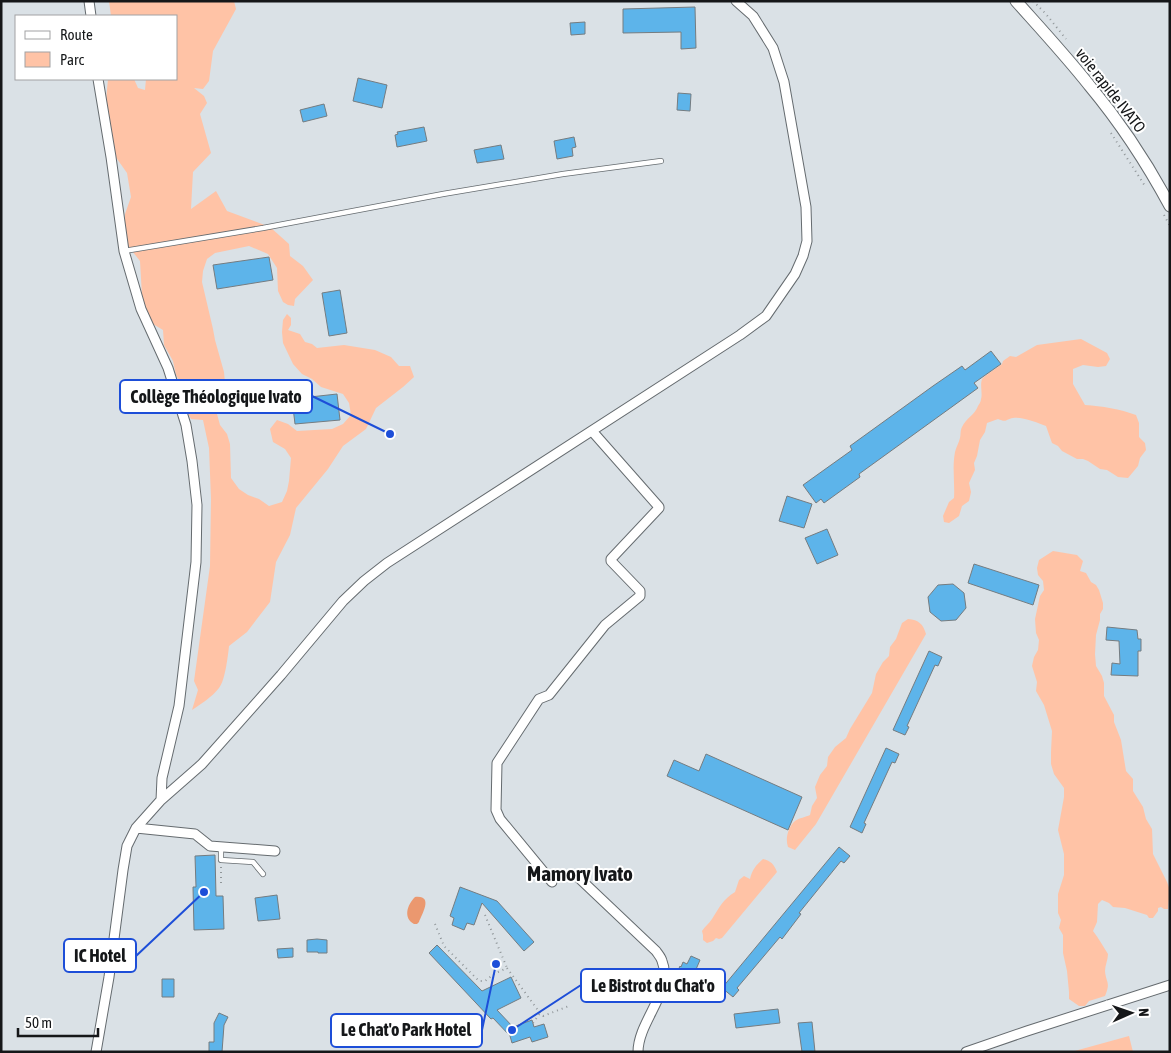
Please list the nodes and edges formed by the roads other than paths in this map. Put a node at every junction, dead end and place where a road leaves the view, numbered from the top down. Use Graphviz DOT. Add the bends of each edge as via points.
graph roads {
  1 [pos="89,1"];
  2 [pos="736,1"];
  3 [pos="1016,1"];
  4 [pos="91,15"];
  5 [pos="98,80"];
  6 [pos="661,161"];
  7 [pos="1166,210"];
  8 [pos="124,251"];
  9 [pos="592,431"];
  10 [pos="161,800"];
  11 [pos="136,828"];
  12 [pos="221,847"];
  13 [pos="275,851"];
  14 [pos="263,874"];
  15 [pos="579,878"];
  16 [pos="552,882"];
  17 [pos="1170,985"];
  18 [pos="96,1052"];
  19 [pos="638,1052"];
  20 [pos="966,1052"];
  1 -- 4 [label="street"];
  2 -- 9 [label="street" via="753,16 773,48 784,82 806,208 807,241 803,256 795,274 766,316"];
  3 -- 7 [label="main road, voie rapide IVATO" via="1090,85 1116,120 1157,181"];
  5 -- 8 [label="street"];
  6 -- 8 [label="lane" via="443,194"];
  8 -- 10 [label="street" via="141,309 168,368 186,425 197,504 196,562 179,706 162,778"];
  9 -- 10 [label="street" via="364,581 202,764"];
  9 -- 16 [label="street" via="659,508 611,559 640,591 640,596 605,625 549,695 539,698 497,763 496,810 500,819"];
  10 -- 11 [label="street"];
  11 -- 12 [label="street" via="195,834 210,846"];
  11 -- 18 [label="street" via="127,846 122,870"];
  12 -- 13 [label="street"];
  12 -- 14 [label="lane" via="221,860 253,862"];
  15 -- 19 [label="street" via="656,951 662,961 663,988 640,1036"];
  17 -- 20 [label="street"];
}
